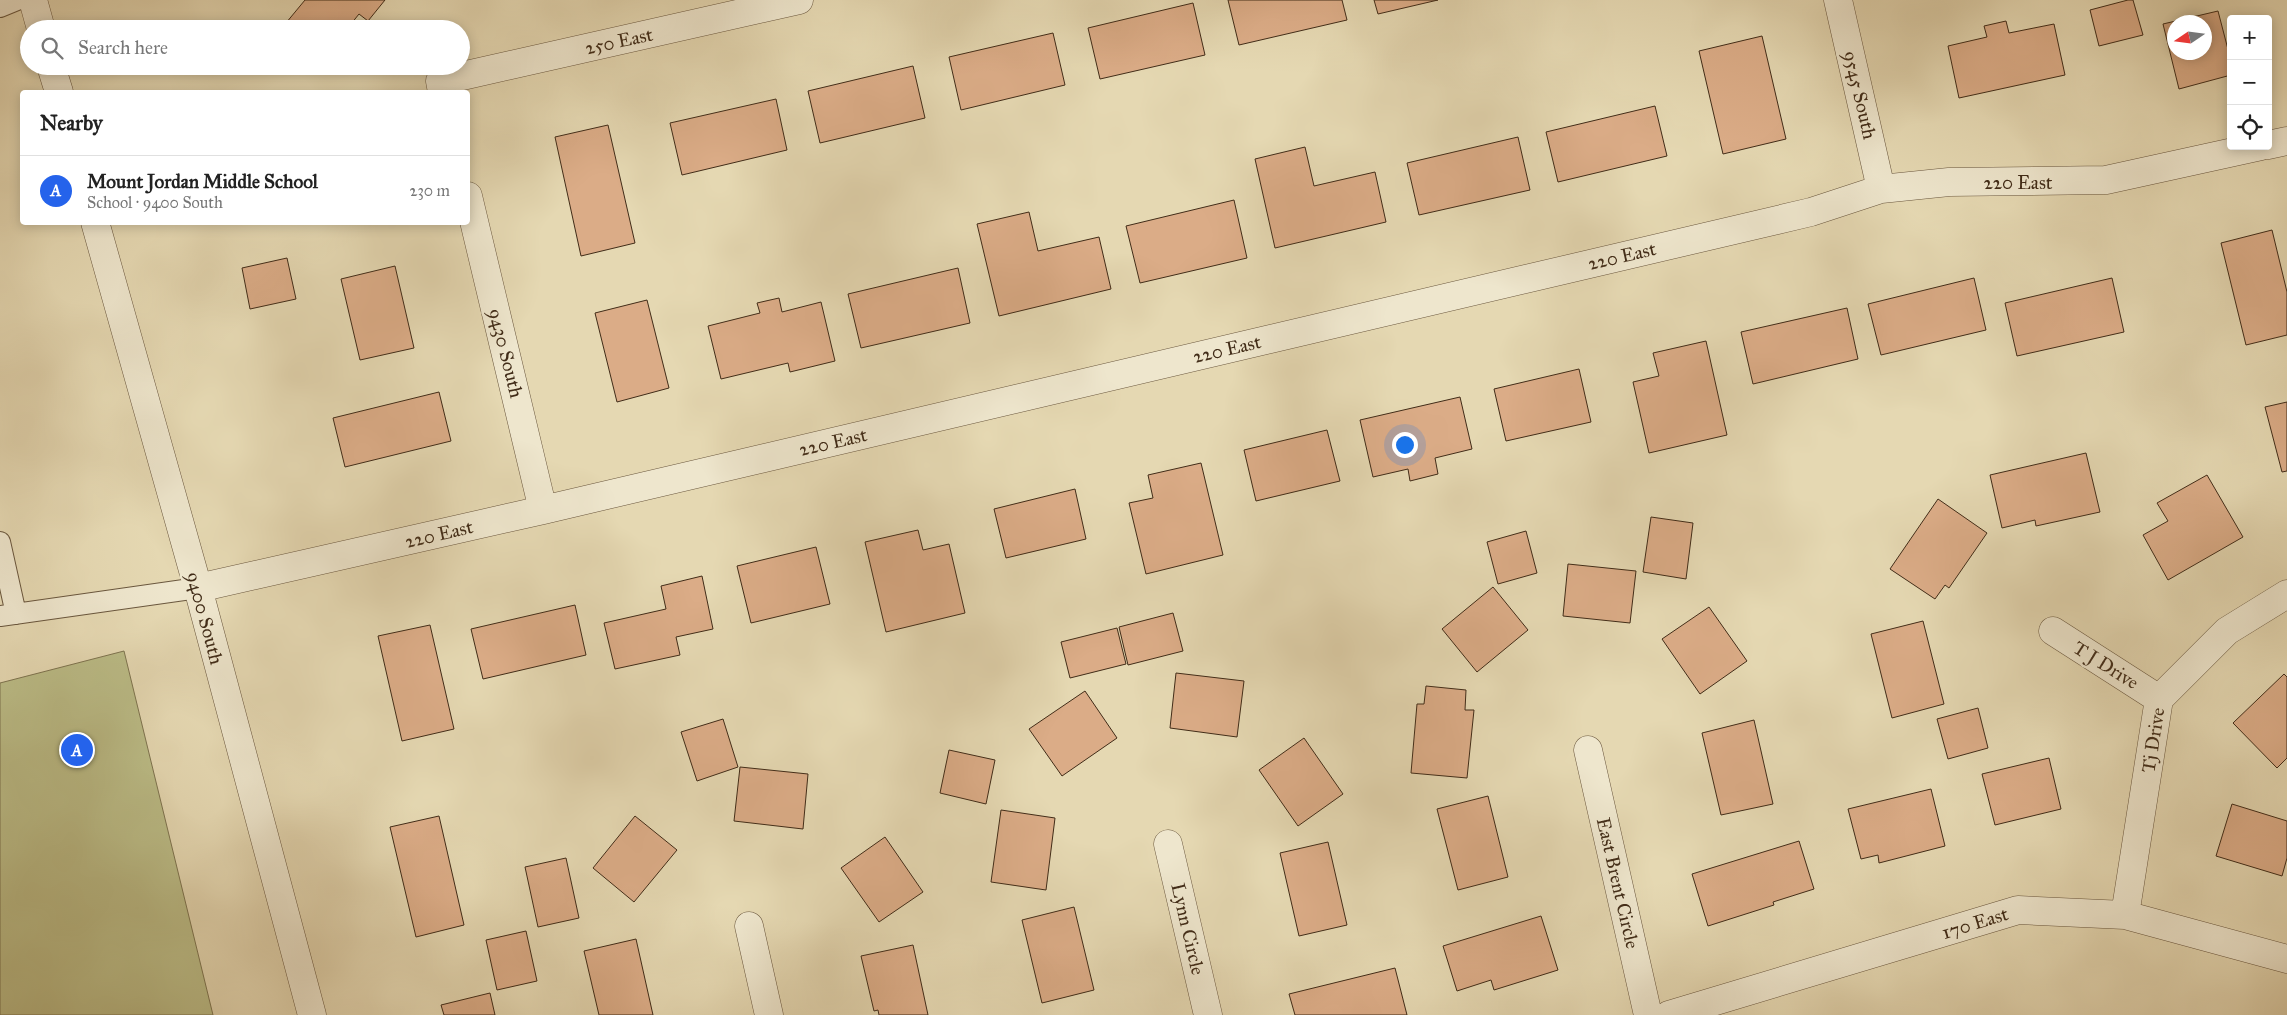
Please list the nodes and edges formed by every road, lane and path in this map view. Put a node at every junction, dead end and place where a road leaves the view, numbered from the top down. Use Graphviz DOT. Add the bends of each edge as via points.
graph roads {
  1 [pos="18,0"];
  2 [pos="33,0"];
  3 [pos="799,0"];
  4 [pos="1838,0"];
  5 [pos="751,6"];
  6 [pos="0,7"];
  7 [pos="39,20"];
  8 [pos="53,75"];
  9 [pos="441,87"];
  10 [pos="57,90"];
  11 [pos="2287,141"];
  12 [pos="2272,144"];
  13 [pos="2243,150"];
  14 [pos="1881,189"];
  15 [pos="470,204"];
  16 [pos="96,225"];
  17 [pos="543,510"];
  18 [pos="0,542"];
  19 [pos="198,588"];
  20 [pos="2287,594"];
  21 [pos="8,615"];
  22 [pos="2053,631"];
  23 [pos="2159,699"];
  24 [pos="1588,750"];
  25 [pos="1168,844"];
  26 [pos="2125,915"];
  27 [pos="749,926"];
  28 [pos="2287,959"];
  29 [pos="312,1015"];
  30 [pos="769,1015"];
  31 [pos="1208,1015"];
  32 [pos="1648,1015"];
  33 [pos="1669,1015"];
  1 -- 6 [label="lane"];
  2 -- 7 [label="street"];
  3 -- 5 [label="street, 250 East"];
  4 -- 14 [label="street, 9545 South"];
  5 -- 9 [label="street, 250 East"];
  8 -- 10 [label="street"];
  11 -- 12 [label="street"];
  13 -- 14 [label="street, 220 East" via="2106,180 1949,182"];
  14 -- 17 [label="street, 220 East" via="1811,212"];
  15 -- 17 [label="street, 9430 South"];
  16 -- 19 [label="street, 9400 South"];
  17 -- 19 [label="street, 220 East"];
  18 -- 21 [label="lane"];
  19 -- 21 [label="lane"];
  19 -- 29 [label="street, 9400 South"];
  20 -- 23 [label="street, Tj Drive" via="2227,631"];
  22 -- 23 [label="street, T J Drive"];
  23 -- 26 [label="street, Tj Drive"];
  24 -- 32 [label="street, East Brent Circle"];
  25 -- 31 [label="street, Lynn Circle"];
  26 -- 28 [label="street, 170 East"];
  26 -- 33 [label="street, 170 East" via="2018,910"];
  27 -- 30 [label="street"];
}
